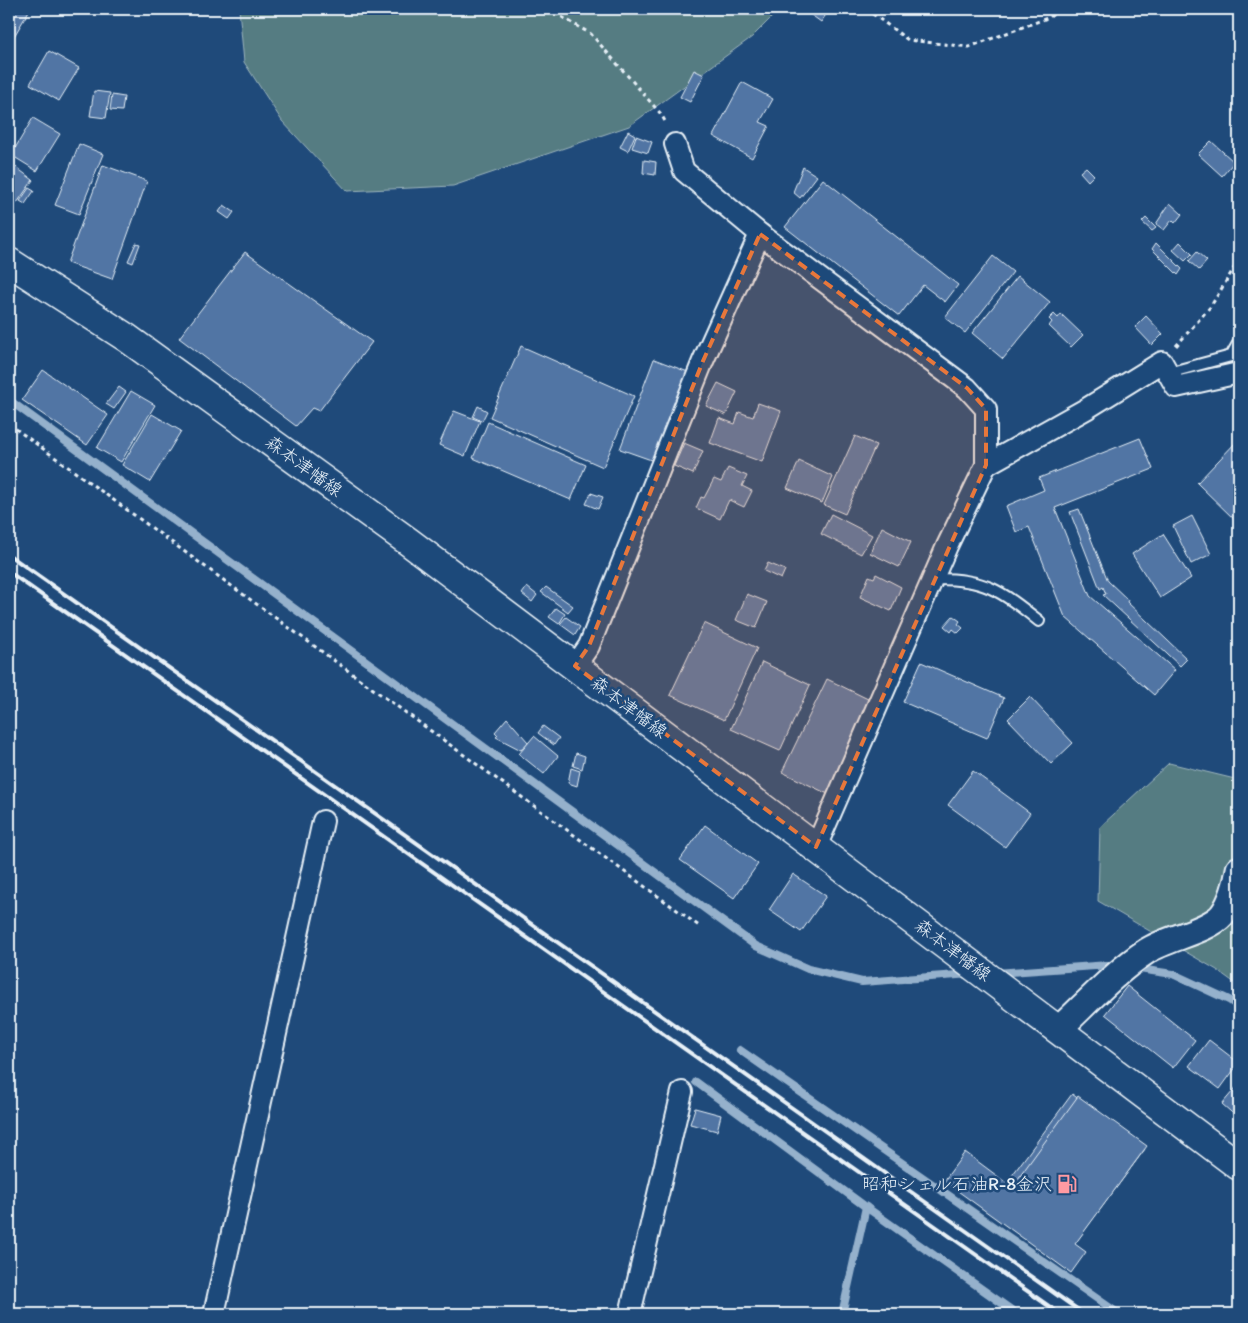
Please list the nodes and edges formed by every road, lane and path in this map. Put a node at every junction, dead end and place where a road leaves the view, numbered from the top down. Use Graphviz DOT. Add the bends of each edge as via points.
graph roads {
  1 [pos="548,9"];
  2 [pos="866,9"];
  3 [pos="1059,9"];
  4 [pos="675,144"];
  5 [pos="760,234"];
  6 [pos="1239,260"];
  7 [pos="9,262"];
  8 [pos="1239,342"];
  9 [pos="1165,367"];
  10 [pos="1239,373"];
  11 [pos="9,424"];
  12 [pos="986,465"];
  13 [pos="933,579"];
  14 [pos="1039,621"];
  15 [pos="574,666"];
  16 [pos="323,822"];
  17 [pos="816,846"];
  18 [pos="1239,869"];
  19 [pos="699,926"];
  20 [pos="1059,1029"];
  21 [pos="682,1092"];
  22 [pos="1239,1166"];
  23 [pos="214,1314"];
  24 [pos="630,1314"];
  1 -- 4 [label="path" via="591,34 662,114"];
  2 -- 3 [label="path" via="908,40 969,47 1050,17"];
  4 -- 5 [label="street" via="684,171"];
  5 -- 12 [label="street" via="967,388 986,409"];
  5 -- 15 [label="street" via="703,361 589,646"];
  6 -- 9 [label="path" via="1211,306"];
  7 -- 15 [label="main road, 森本津幡線" via="127,338"];
  8 -- 9 [label="lane" via="1231,356"];
  9 -- 10 [label="street" via="1176,387"];
  9 -- 12 [label="street"];
  11 -- 19 [label="path"];
  12 -- 13 [label="street"];
  13 -- 14 [label="lane" via="963,578 1004,593"];
  13 -- 17 [label="street"];
  15 -- 17 [label="main road, 森本津幡線"];
  16 -- 23 [label="street"];
  17 -- 20 [label="main road, 森本津幡線"];
  18 -- 20 [label="street" via="1238,879 1222,915 1206,926 1147,952"];
  20 -- 22 [label="main road, 森本津幡線"];
  21 -- 24 [label="street"];
}
